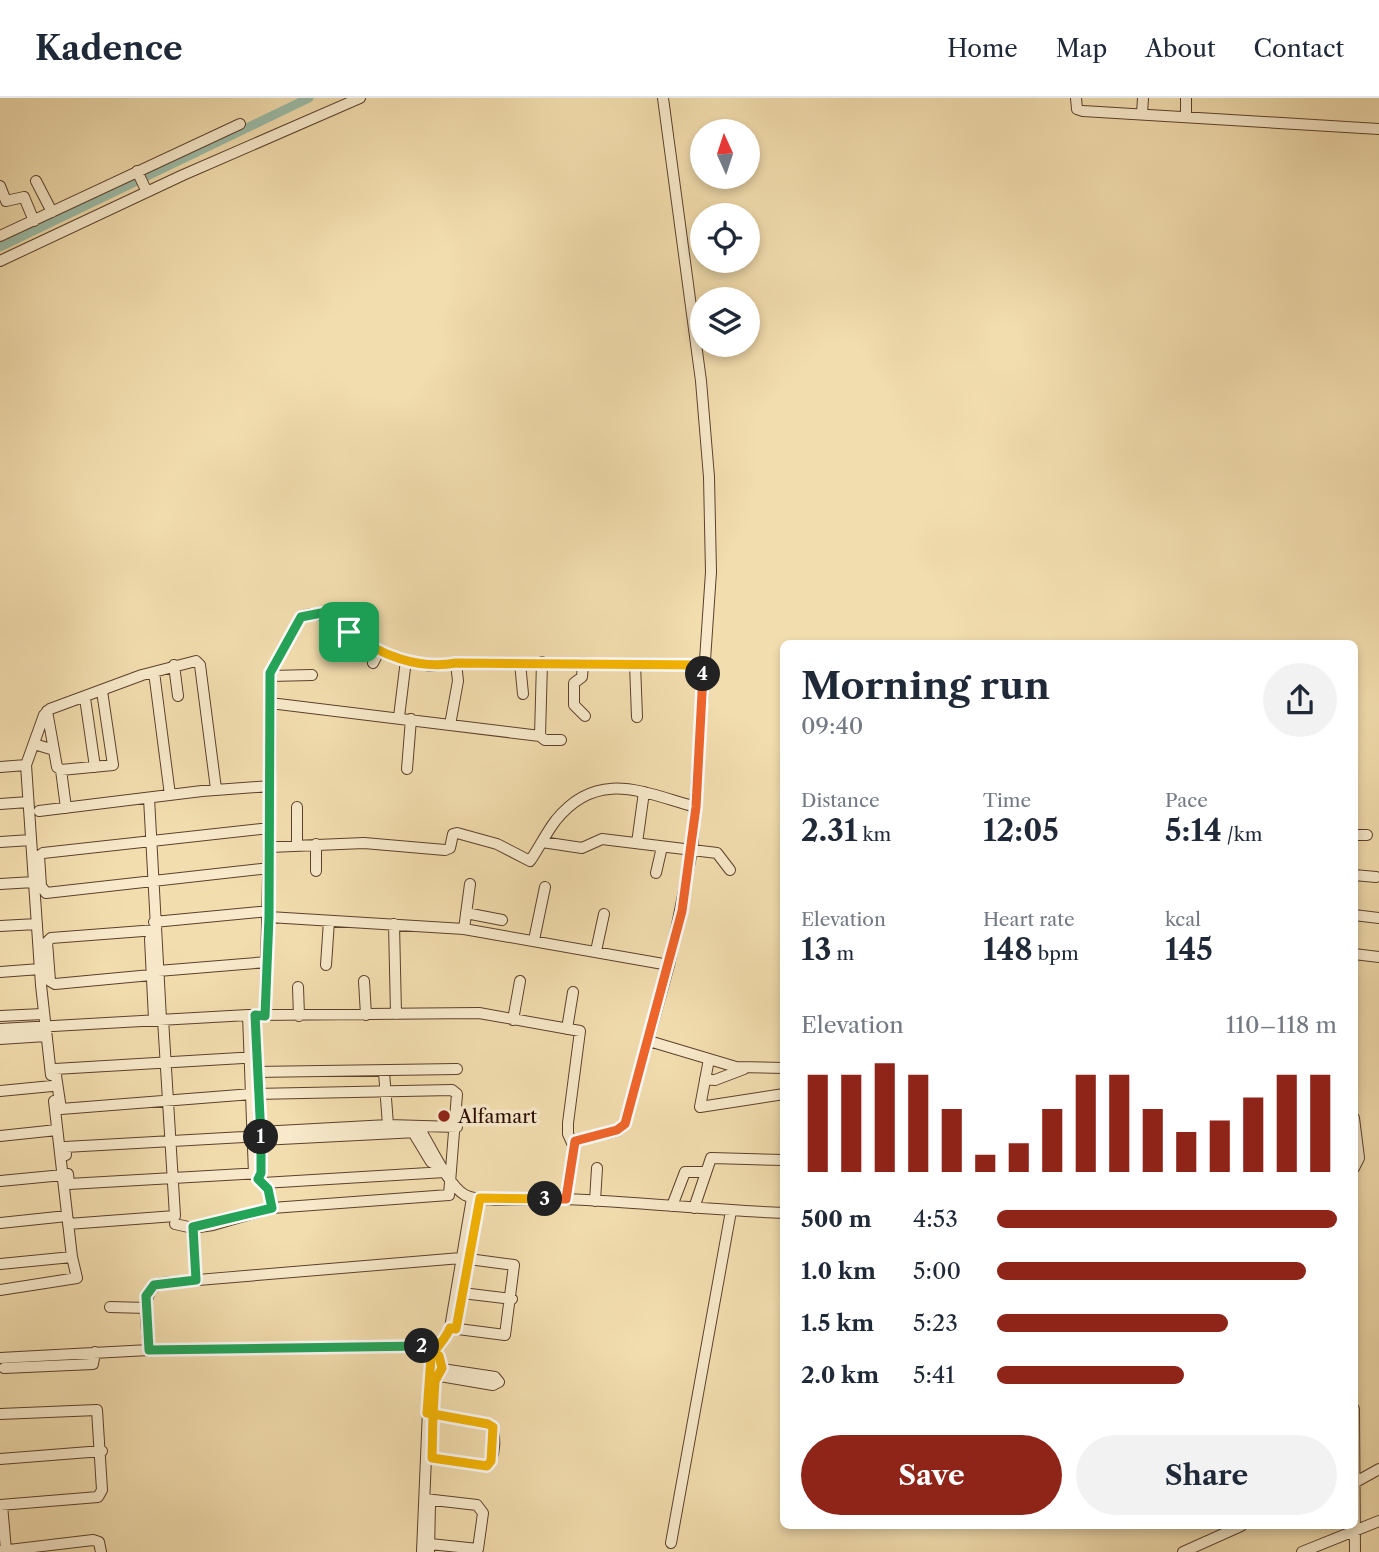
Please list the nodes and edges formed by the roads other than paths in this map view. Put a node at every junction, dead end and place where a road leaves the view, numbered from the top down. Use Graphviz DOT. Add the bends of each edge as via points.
graph roads {
  1 [pos="360,98"];
  2 [pos="663,98"];
  3 [pos="1076,98"];
  4 [pos="1143,98"];
  5 [pos="1186,98"];
  6 [pos="1142,114"];
  7 [pos="1185,117"];
  8 [pos="240,124"];
  9 [pos="1379,130"];
  10 [pos="138,173"];
  11 [pos="36,181"];
  12 [pos="0,186"];
  13 [pos="145,188"];
  14 [pos="52,212"];
  15 [pos="34,221"];
  16 [pos="0,236"];
  17 [pos="0,261"];
  18 [pos="349,632"];
  19 [pos="329,647"];
  20 [pos="379,651"];
  21 [pos="406,660"];
  22 [pos="542,662"];
  23 [pos="373,663"];
  24 [pos="455,663"];
  25 [pos="520,663"];
  26 [pos="583,663"];
  27 [pos="635,664"];
  28 [pos="174,665"];
  29 [pos="703,665"];
  30 [pos="154,672"];
  31 [pos="312,675"];
  32 [pos="270,676"];
  33 [pos="102,691"];
  34 [pos="523,694"];
  35 [pos="178,696"];
  36 [pos="85,698"];
  37 [pos="270,703"];
  38 [pos="47,711"];
  39 [pos="585,716"];
  40 [pos="399,717"];
  41 [pos="637,717"];
  42 [pos="411,719"];
  43 [pos="448,725"];
  44 [pos="540,736"];
  45 [pos="561,740"];
  46 [pos="33,744"];
  47 [pos="54,750"];
  48 [pos="26,765"];
  49 [pos="0,767"];
  50 [pos="95,767"];
  51 [pos="407,769"];
  52 [pos="61,770"];
  53 [pos="270,786"];
  54 [pos="216,789"];
  55 [pos="644,792"];
  56 [pos="170,795"];
  57 [pos="146,799"];
  58 [pos="28,802"];
  59 [pos="0,804"];
  60 [pos="696,805"];
  61 [pos="297,807"];
  62 [pos="66,808"];
  63 [pos="39,811"];
  64 [pos="270,828"];
  65 [pos="1358,835"];
  66 [pos="1367,835"];
  67 [pos="31,840"];
  68 [pos="149,840"];
  69 [pos="0,842"];
  70 [pos="542,842"];
  71 [pos="316,844"];
  72 [pos="637,844"];
  73 [pos="297,845"];
  74 [pos="270,847"];
  75 [pos="662,847"];
  76 [pos="692,851"];
  77 [pos="270,868"];
  78 [pos="730,870"];
  79 [pos="316,871"];
  80 [pos="656,873"];
  81 [pos="1358,875"];
  82 [pos="1376,877"];
  83 [pos="150,880"];
  84 [pos="34,882"];
  85 [pos="0,884"];
  86 [pos="470,884"];
  87 [pos="545,887"];
  88 [pos="466,913"];
  89 [pos="269,914"];
  90 [pos="604,914"];
  91 [pos="1358,915"];
  92 [pos="1379,918"];
  93 [pos="502,920"];
  94 [pos="328,921"];
  95 [pos="37,924"];
  96 [pos="394,924"];
  97 [pos="0,926"];
  98 [pos="153,927"];
  99 [pos="464,929"];
  100 [pos="534,940"];
  101 [pos="596,951"];
  102 [pos="1358,954"];
  103 [pos="1379,957"];
  104 [pos="267,962"];
  105 [pos="326,965"];
  106 [pos="669,965"];
  107 [pos="40,969"];
  108 [pos="0,971"];
  109 [pos="155,973"];
  110 [pos="365,981"];
  111 [pos="520,981"];
  112 [pos="298,987"];
  113 [pos="573,992"];
  114 [pos="43,1014"];
  115 [pos="396,1014"];
  116 [pos="256,1015"];
  117 [pos="366,1015"];
  118 [pos="0,1016"];
  119 [pos="299,1016"];
  120 [pos="159,1019"];
  121 [pos="513,1020"];
  122 [pos="0,1029"];
  123 [pos="567,1029"];
  124 [pos="45,1032"];
  125 [pos="0,1039"];
  126 [pos="649,1041"];
  127 [pos="254,1056"];
  128 [pos="709,1059"];
  129 [pos="166,1063"];
  130 [pos="746,1068"];
  131 [pos="780,1068"];
  132 [pos="457,1069"];
  133 [pos="255,1072"];
  134 [pos="384,1072"];
  135 [pos="705,1079"];
  136 [pos="52,1086"];
  137 [pos="0,1091"];
  138 [pos="385,1092"];
  139 [pos="255,1094"];
  140 [pos="780,1095"];
  141 [pos="168,1100"];
  142 [pos="388,1125"];
  143 [pos="457,1127"];
  144 [pos="415,1129"];
  145 [pos="57,1130"];
  146 [pos="375,1130"];
  147 [pos="0,1136"];
  148 [pos="254,1136"];
  149 [pos="171,1141"];
  150 [pos="573,1145"];
  151 [pos="780,1160"];
  152 [pos="597,1168"];
  153 [pos="705,1172"];
  154 [pos="445,1173"];
  155 [pos="63,1175"];
  156 [pos="259,1177"];
  157 [pos="173,1179"];
  158 [pos="0,1181"];
  159 [pos="468,1195"];
  160 [pos="566,1199"];
  161 [pos="595,1201"];
  162 [pos="672,1206"];
  163 [pos="272,1208"];
  164 [pos="694,1208"];
  165 [pos="731,1210"];
  166 [pos="780,1213"];
  167 [pos="68,1220"];
  168 [pos="0,1223"];
  169 [pos="175,1224"];
  170 [pos="193,1227"];
  171 [pos="72,1257"];
  172 [pos="464,1259"];
  173 [pos="0,1264"];
  174 [pos="196,1280"];
  175 [pos="0,1290"];
  176 [pos="462,1293"];
  177 [pos="512,1298"];
  178 [pos="110,1307"];
  179 [pos="147,1308"];
  180 [pos="453,1328"];
  181 [pos="149,1350"];
  182 [pos="437,1351"];
  183 [pos="95,1353"];
  184 [pos="3,1357"];
  185 [pos="2,1371"];
  186 [pos="436,1377"];
  187 [pos="0,1413"];
  188 [pos="430,1414"];
  189 [pos="102,1451"];
  190 [pos="0,1458"];
  191 [pos="432,1458"];
  192 [pos="1379,1469"];
  193 [pos="1358,1478"];
  194 [pos="427,1499"];
  195 [pos="1,1505"];
  196 [pos="1379,1521"];
  197 [pos="1234,1529"];
  198 [pos="1355,1531"];
  199 [pos="671,1543"];
  200 [pos="427,1549"];
  201 [pos="3,1551"];
  202 [pos="101,1552"];
  203 [pos="1183,1552"];
  204 [pos="1301,1552"];
  205 [pos="1355,1552"];
  1 -- 13 [label="street"];
  2 -- 29 [label="street" via="694,322 709,477 711,572"];
  3 -- 6 [label="street" via="1079,111"];
  4 -- 6 [label="street"];
  5 -- 7 [label="street"];
  6 -- 7 [label="street"];
  7 -- 9 [label="street"];
  8 -- 10 [label="street"];
  10 -- 13 [label="street"];
  10 -- 14 [label="street"];
  11 -- 14 [label="street"];
  12 -- 15 [label="street" via="6,201 24,197"];
  13 -- 17 [label="street"];
  14 -- 15 [label="street"];
  15 -- 16 [label="street"];
  18 -- 19 [label="street" via="339,647"];
  18 -- 20 [label="street"];
  18 -- 32 [label="street" via="321,613 301,617"];
  20 -- 21 [label="street"];
  20 -- 23 [label="street"];
  21 -- 24 [label="street" via="435,666"];
  21 -- 40 [label="street"];
  22 -- 25 [label="street"];
  22 -- 26 [label="street"];
  22 -- 44 [label="street"];
  24 -- 25 [label="street"];
  24 -- 43 [label="street" via="458,681"];
  25 -- 34 [label="street"];
  26 -- 27 [label="street"];
  26 -- 39 [label="street" via="582,677 574,683 574,705"];
  27 -- 29 [label="street"];
  27 -- 41 [label="street"];
  28 -- 30 [label="street"];
  28 -- 35 [label="street"];
  28 -- 54 [label="street" via="196,661 200,666"];
  29 -- 60 [label="street"];
  30 -- 33 [label="street"];
  30 -- 56 [label="street"];
  31 -- 32 [label="street"];
  32 -- 37 [label="street"];
  33 -- 36 [label="street"];
  33 -- 50 [label="street" via="114,764"];
  36 -- 38 [label="street"];
  36 -- 50 [label="street"];
  37 -- 40 [label="street"];
  37 -- 53 [label="street"];
  38 -- 46 [label="street"];
  38 -- 47 [label="street"];
  40 -- 42 [label="street"];
  42 -- 43 [label="street"];
  42 -- 51 [label="street"];
  43 -- 44 [label="street"];
  44 -- 45 [label="street"];
  46 -- 47 [label="street"];
  46 -- 48 [label="street"];
  47 -- 52 [label="street"];
  48 -- 49 [label="street"];
  48 -- 58 [label="street"];
  50 -- 52 [label="street"];
  52 -- 62 [label="street"];
  53 -- 54 [label="street"];
  53 -- 64 [label="street"];
  54 -- 56 [label="street"];
  55 -- 60 [label="street"];
  55 -- 70 [label="street" via="613,787 585,796 556,820"];
  55 -- 72 [label="street"];
  56 -- 57 [label="street"];
  57 -- 62 [label="street"];
  57 -- 68 [label="street"];
  58 -- 59 [label="street"];
  58 -- 67 [label="street"];
  60 -- 76 [label="street"];
  61 -- 73 [label="street"];
  62 -- 63 [label="street"];
  64 -- 68 [label="street"];
  64 -- 74 [label="street"];
  65 -- 66 [label="street"];
  67 -- 69 [label="street"];
  67 -- 84 [label="street"];
  68 -- 83 [label="street"];
  68 -- 83 [label="street" via="39,856 41,886 46,893"];
  70 -- 71 [label="street" via="526,859 457,833 445,850"];
  70 -- 72 [label="street" via="576,849 602,839"];
  71 -- 73 [label="street"];
  71 -- 79 [label="street"];
  72 -- 75 [label="street"];
  73 -- 74 [label="street"];
  74 -- 77 [label="street"];
  75 -- 76 [label="street"];
  75 -- 80 [label="street"];
  76 -- 78 [label="street" via="722,856"];
  76 -- 106 [label="street"];
  77 -- 83 [label="street"];
  77 -- 89 [label="street"];
  81 -- 82 [label="street"];
  83 -- 98 [label="street"];
  84 -- 85 [label="street"];
  84 -- 95 [label="street"];
  86 -- 88 [label="street"];
  87 -- 100 [label="street"];
  88 -- 93 [label="street"];
  88 -- 99 [label="street"];
  89 -- 94 [label="street"];
  89 -- 98 [label="street"];
  89 -- 104 [label="street"];
  90 -- 101 [label="street"];
  91 -- 92 [label="street"];
  94 -- 96 [label="street"];
  94 -- 105 [label="street"];
  95 -- 97 [label="street"];
  95 -- 107 [label="street"];
  96 -- 99 [label="street"];
  96 -- 115 [label="street"];
  98 -- 109 [label="street"];
  98 -- 109 [label="street" via="47,942 51,983"];
  99 -- 100 [label="street"];
  100 -- 101 [label="street"];
  101 -- 106 [label="street"];
  102 -- 103 [label="street"];
  104 -- 109 [label="street"];
  104 -- 116 [label="street"];
  106 -- 126 [label="street"];
  107 -- 108 [label="street"];
  107 -- 114 [label="street"];
  109 -- 120 [label="street"];
  110 -- 117 [label="street"];
  111 -- 121 [label="street"];
  112 -- 119 [label="street"];
  113 -- 123 [label="street"];
  114 -- 118 [label="street"];
  114 -- 124 [label="street"];
  115 -- 117 [label="street"];
  115 -- 121 [label="street" via="482,1013"];
  116 -- 119 [label="street"];
  116 -- 120 [label="street"];
  116 -- 127 [label="street"];
  117 -- 119 [label="street"];
  120 -- 124 [label="street"];
  120 -- 129 [label="street"];
  121 -- 123 [label="street"];
  122 -- 124 [label="street"];
  123 -- 150 [label="street" via="582,1033 568,1123"];
  124 -- 125 [label="street"];
  124 -- 136 [label="street"];
  126 -- 128 [label="street"];
  126 -- 150 [label="street" via="625,1124"];
  127 -- 129 [label="street"];
  127 -- 133 [label="street"];
  128 -- 130 [label="street"];
  128 -- 135 [label="street"];
  129 -- 141 [label="street"];
  129 -- 141 [label="street" via="55,1069 61,1109"];
  130 -- 131 [label="street"];
  130 -- 135 [label="street" via="715,1080"];
  132 -- 134 [label="street"];
  133 -- 134 [label="street"];
  133 -- 139 [label="street"];
  134 -- 138 [label="street"];
  135 -- 140 [label="street" via="700,1104 705,1108"];
  136 -- 137 [label="street"];
  136 -- 145 [label="street"];
  138 -- 139 [label="street"];
  138 -- 142 [label="street"];
  138 -- 143 [label="street" via="456,1091"];
  139 -- 141 [label="street"];
  139 -- 148 [label="street"];
  141 -- 149 [label="street"];
  142 -- 144 [label="street"];
  142 -- 146 [label="street"];
  143 -- 144 [label="street"];
  143 -- 154 [label="street"];
  144 -- 146 [label="street"];
  144 -- 154 [label="street" via="432,1163"];
  145 -- 147 [label="street"];
  145 -- 155 [label="street"];
  146 -- 148 [label="street"];
  148 -- 149 [label="street"];
  148 -- 156 [label="street"];
  149 -- 157 [label="street"];
  149 -- 157 [label="street" via="65,1147 69,1184"];
  150 -- 160 [label="street"];
  151 -- 153 [label="street" via="715,1157"];
  152 -- 161 [label="street"];
  153 -- 162 [label="street" via="685,1172"];
  153 -- 164 [label="street"];
  154 -- 156 [label="street"];
  154 -- 159 [label="street"];
  154 -- 163 [label="street" via="446,1198"];
  155 -- 158 [label="street"];
  155 -- 167 [label="street"];
  156 -- 157 [label="street"];
  156 -- 163 [label="street" via="268,1189"];
  157 -- 167 [label="street" via="173,1217"];
  159 -- 160 [label="street"];
  159 -- 172 [label="street"];
  160 -- 161 [label="street"];
  161 -- 162 [label="street"];
  162 -- 164 [label="street"];
  163 -- 170 [label="street"];
  164 -- 165 [label="street"];
  165 -- 166 [label="street"];
  165 -- 199 [label="street"];
  167 -- 168 [label="street"];
  167 -- 171 [label="street"];
  169 -- 170 [label="street"];
  170 -- 174 [label="street"];
  171 -- 173 [label="street"];
  171 -- 175 [label="street" via="77,1278"];
  172 -- 174 [label="street"];
  172 -- 176 [label="street"];
  172 -- 177 [label="street" via="514,1265"];
  172 -- 180 [label="street"];
  174 -- 179 [label="street" via="154,1285 146,1296"];
  176 -- 177 [label="street"];
  176 -- 180 [label="street"];
  177 -- 180 [label="street" via="505,1335"];
  178 -- 179 [label="street"];
  179 -- 181 [label="street"];
  180 -- 182 [label="street"];
  181 -- 182 [label="street"];
  181 -- 183 [label="street"];
  182 -- 186 [label="street"];
  182 -- 186 [label="street"];
  183 -- 184 [label="street"];
  183 -- 185 [label="street" via="93,1364"];
  184 -- 185 [label="street"];
  186 -- 186 [label="street" via="495,1377 499,1382 493,1385"];
  186 -- 188 [label="street"];
  187 -- 189 [label="street" via="97,1410"];
  188 -- 191 [label="street"];
  188 -- 191 [label="street" via="488,1424 495,1434 487,1466"];
  188 -- 194 [label="street"];
  189 -- 190 [label="street"];
  189 -- 195 [label="street" via="102,1494 98,1497"];
  191 -- 194 [label="street"];
  192 -- 193 [label="street"];
  194 -- 200 [label="street"];
  194 -- 200 [label="street" via="477,1505 483,1513 478,1549"];
  195 -- 201 [label="street"];
  196 -- 198 [label="street"];
  197 -- 203 [label="street"];
  198 -- 204 [label="street"];
  198 -- 205 [label="street"];
  201 -- 202 [label="street" via="93,1540 99,1542"];
}
